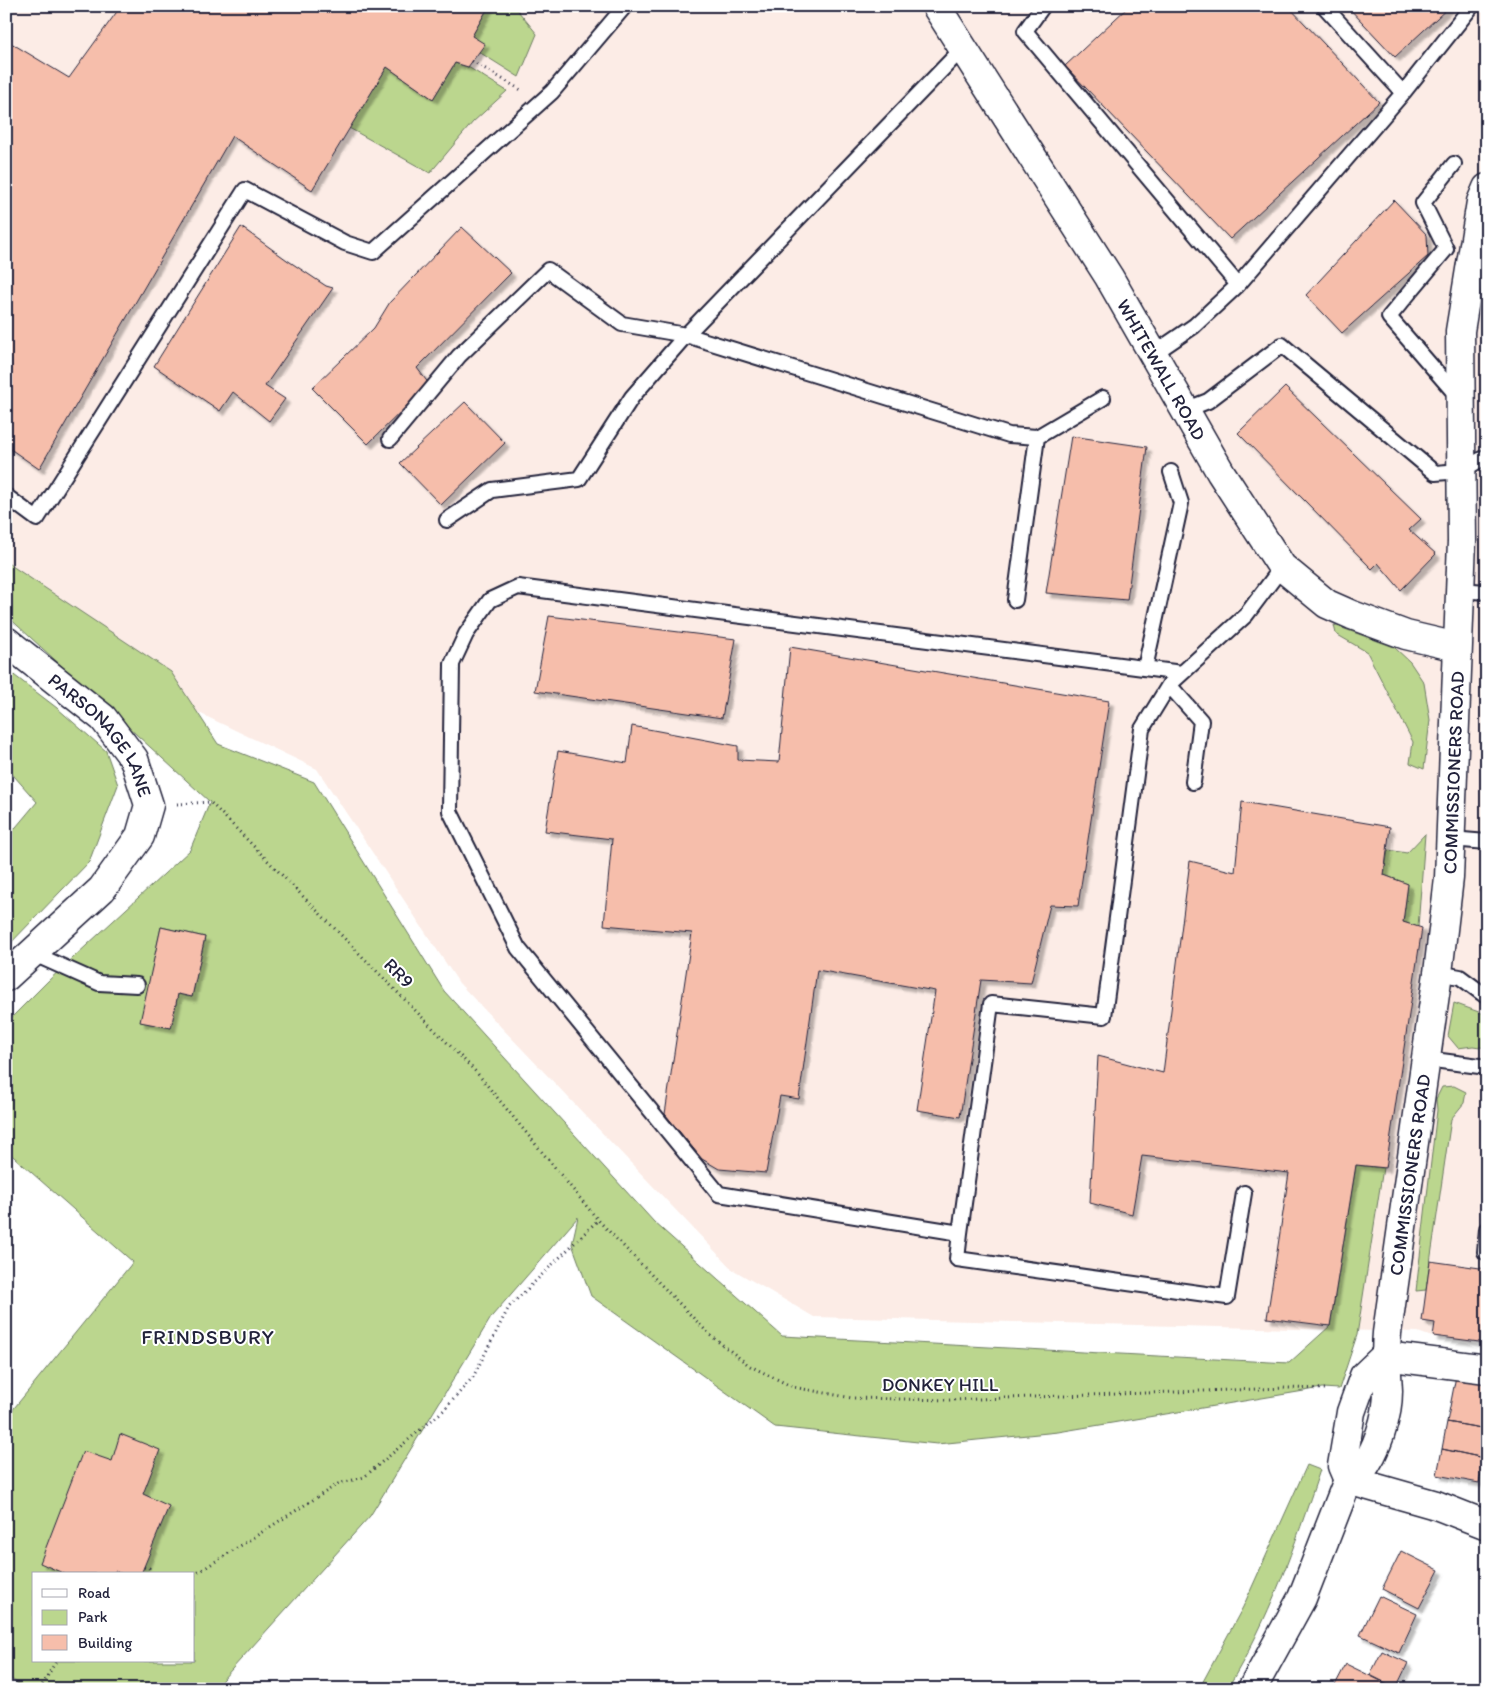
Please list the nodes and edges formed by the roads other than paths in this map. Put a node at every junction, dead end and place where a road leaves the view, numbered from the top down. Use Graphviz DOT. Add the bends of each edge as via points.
graph roads {
  1 [pos="625,6"];
  2 [pos="936,6"];
  3 [pos="1043,6"];
  4 [pos="1324,6"];
  5 [pos="1472,6"];
  6 [pos="963,48"];
  7 [pos="1403,93"];
  8 [pos="1454,164"];
  9 [pos="1487,188"];
  10 [pos="1238,285"];
  11 [pos="686,335"];
  12 [pos="1153,354"];
  13 [pos="1104,398"];
  14 [pos="1461,400"];
  15 [pos="1185,410"];
  16 [pos="1037,437"];
  17 [pos="390,439"];
  18 [pos="1487,456"];
  19 [pos="1461,470"];
  20 [pos="1171,472"];
  21 [pos="6,496"];
  22 [pos="447,520"];
  23 [pos="1282,567"];
  24 [pos="1459,590"];
  25 [pos="1487,592"];
  26 [pos="1015,600"];
  27 [pos="6,641"];
  28 [pos="1456,647"];
  29 [pos="1145,668"];
  30 [pos="1182,673"];
  31 [pos="1170,685"];
  32 [pos="1193,782"];
  33 [pos="1450,839"];
  34 [pos="1487,842"];
  35 [pos="32,953"];
  36 [pos="1438,973"];
  37 [pos="6,977"];
  38 [pos="138,984"];
  39 [pos="1487,997"];
  40 [pos="1426,1058"];
  41 [pos="1487,1067"];
  42 [pos="1244,1193"];
  43 [pos="1487,1229"];
  44 [pos="960,1233"];
  45 [pos="1485,1252"];
  46 [pos="1385,1356"];
  47 [pos="1487,1369"];
  48 [pos="1348,1480"];
  49 [pos="1487,1525"];
  50 [pos="1252,1689"];
  1 -- 21 [label="lane" via="552,92 373,252 345,243 245,190 38,519"];
  2 -- 6 [label="street, WHITEWALL ROAD"];
  3 -- 10 [label="lane" via="1024,31"];
  4 -- 7 [label="lane"];
  5 -- 7 [label="lane"];
  6 -- 11 [label="lane"];
  6 -- 12 [label="street, WHITEWALL ROAD" via="1109,277"];
  7 -- 10 [label="lane"];
  8 -- 14 [label="lane" via="1423,202 1446,249 1388,317"];
  9 -- 14 [label="street, COMMISSIONERS ROAD" via="1460,330"];
  10 -- 12 [label="lane" via="1194,326"];
  11 -- 16 [label="lane" via="1009,435"];
  11 -- 17 [label="lane" via="622,324 548,270 459,356"];
  11 -- 22 [label="lane" via="632,397 578,479 492,490"];
  12 -- 15 [label="street, WHITEWALL ROAD"];
  13 -- 16 [label="lane"];
  14 -- 19 [label="street, COMMISSIONERS ROAD"];
  15 -- 19 [label="lane" via="1208,401 1282,345 1435,473"];
  15 -- 23 [label="street, WHITEWALL ROAD" via="1221,474"];
  16 -- 26 [label="lane"];
  18 -- 19 [label="lane"];
  19 -- 24 [label="street, COMMISSIONERS ROAD"];
  20 -- 29 [label="lane" via="1180,503"];
  23 -- 28 [label="street, WHITEWALL ROAD" via="1327,604 1406,635"];
  23 -- 30 [label="lane" via="1246,615"];
  24 -- 25 [label="lane"];
  24 -- 28 [label="street, COMMISSIONERS ROAD"];
  27 -- 35 [label="street, PARSONAGE LANE" via="103,718 134,759 149,805 140,836 102,890"];
  28 -- 33 [label="street, COMMISSIONERS ROAD"];
  29 -- 30 [label="lane"];
  29 -- 44 [label="lane" via="518,587 490,600 466,634 452,664 450,811 518,948 719,1194"];
  30 -- 31 [label="lane"];
  31 -- 32 [label="lane" via="1201,721"];
  31 -- 44 [label="lane" via="1142,729 1104,1016 991,1004"];
  33 -- 34 [label="lane"];
  33 -- 36 [label="street, COMMISSIONERS ROAD"];
  35 -- 37 [label="street, PARSONAGE LANE"];
  35 -- 38 [label="lane" via="99,983"];
  36 -- 39 [label="lane" via="1460,977"];
  36 -- 40 [label="street, COMMISSIONERS ROAD"];
  40 -- 41 [label="lane"];
  40 -- 46 [label="street, COMMISSIONERS ROAD"];
  42 -- 44 [label="lane" via="1227,1297 957,1259"];
  43 -- 45 [label="lane"];
  46 -- 47 [label="street"];
  46 -- 48 [label="street, COMMISSIONERS ROAD" via="1388,1393 1383,1421 1360,1473"];
  48 -- 49 [label="street" via="1441,1506"];
  48 -- 50 [label="street, COMMISSIONERS ROAD" via="1302,1598"];
}
